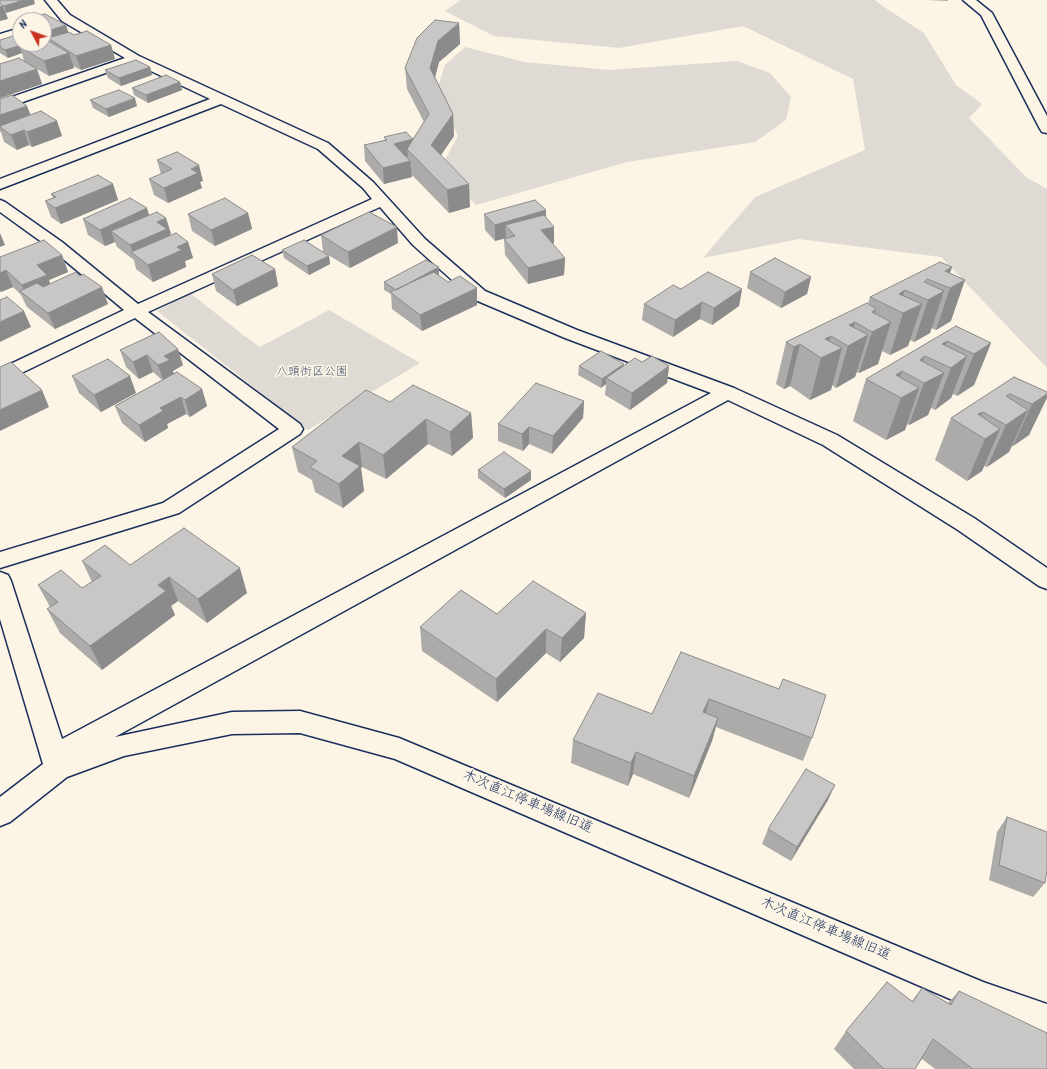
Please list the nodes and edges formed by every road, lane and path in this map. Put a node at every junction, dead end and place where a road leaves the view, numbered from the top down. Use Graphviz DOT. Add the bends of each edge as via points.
graph roads {
  1 [pos="51,0"];
  2 [pos="969,0"];
  3 [pos="66,18"];
  4 [pos="52,22"];
  5 [pos="12,34"];
  6 [pos="0,38"];
  7 [pos="136,59"];
  8 [pos="221,99"];
  9 [pos="0,106"];
  10 [pos="1047,129"];
  11 [pos="0,184"];
  12 [pos="383,200"];
  13 [pos="0,205"];
  14 [pos="136,311"];
  15 [pos="0,376"];
  16 [pos="727,392"];
  17 [pos="0,560"];
  18 [pos="1047,580"];
  19 [pos="0,581"];
  20 [pos="56,763"];
  21 [pos="0,813"];
  22 [pos="1047,1020"];
  1 -- 3 [label="street"];
  2 -- 10 [label="street" via="986,13"];
  3 -- 4 [label="street"];
  3 -- 7 [label="street"];
  5 -- 6 [label="street"];
  7 -- 8 [label="street"];
  7 -- 9 [label="street"];
  8 -- 11 [label="street"];
  8 -- 12 [label="street" via="323,146"];
  12 -- 14 [label="street"];
  12 -- 16 [label="street" via="419,242 479,295 571,334"];
  13 -- 14 [label="street" via="49,248"];
  14 -- 15 [label="street"];
  14 -- 17 [label="street" via="293,429 171,508"];
  16 -- 18 [label="street" via="830,440 966,524"];
  16 -- 20 [label="street"];
  19 -- 20 [label="street"];
  20 -- 21 [label="street, 木次直江停車場線旧道"];
  20 -- 22 [label="street, 木次直江停車場線旧道" via="124,745 232,723 300,722 399,749 982,997"];
}
